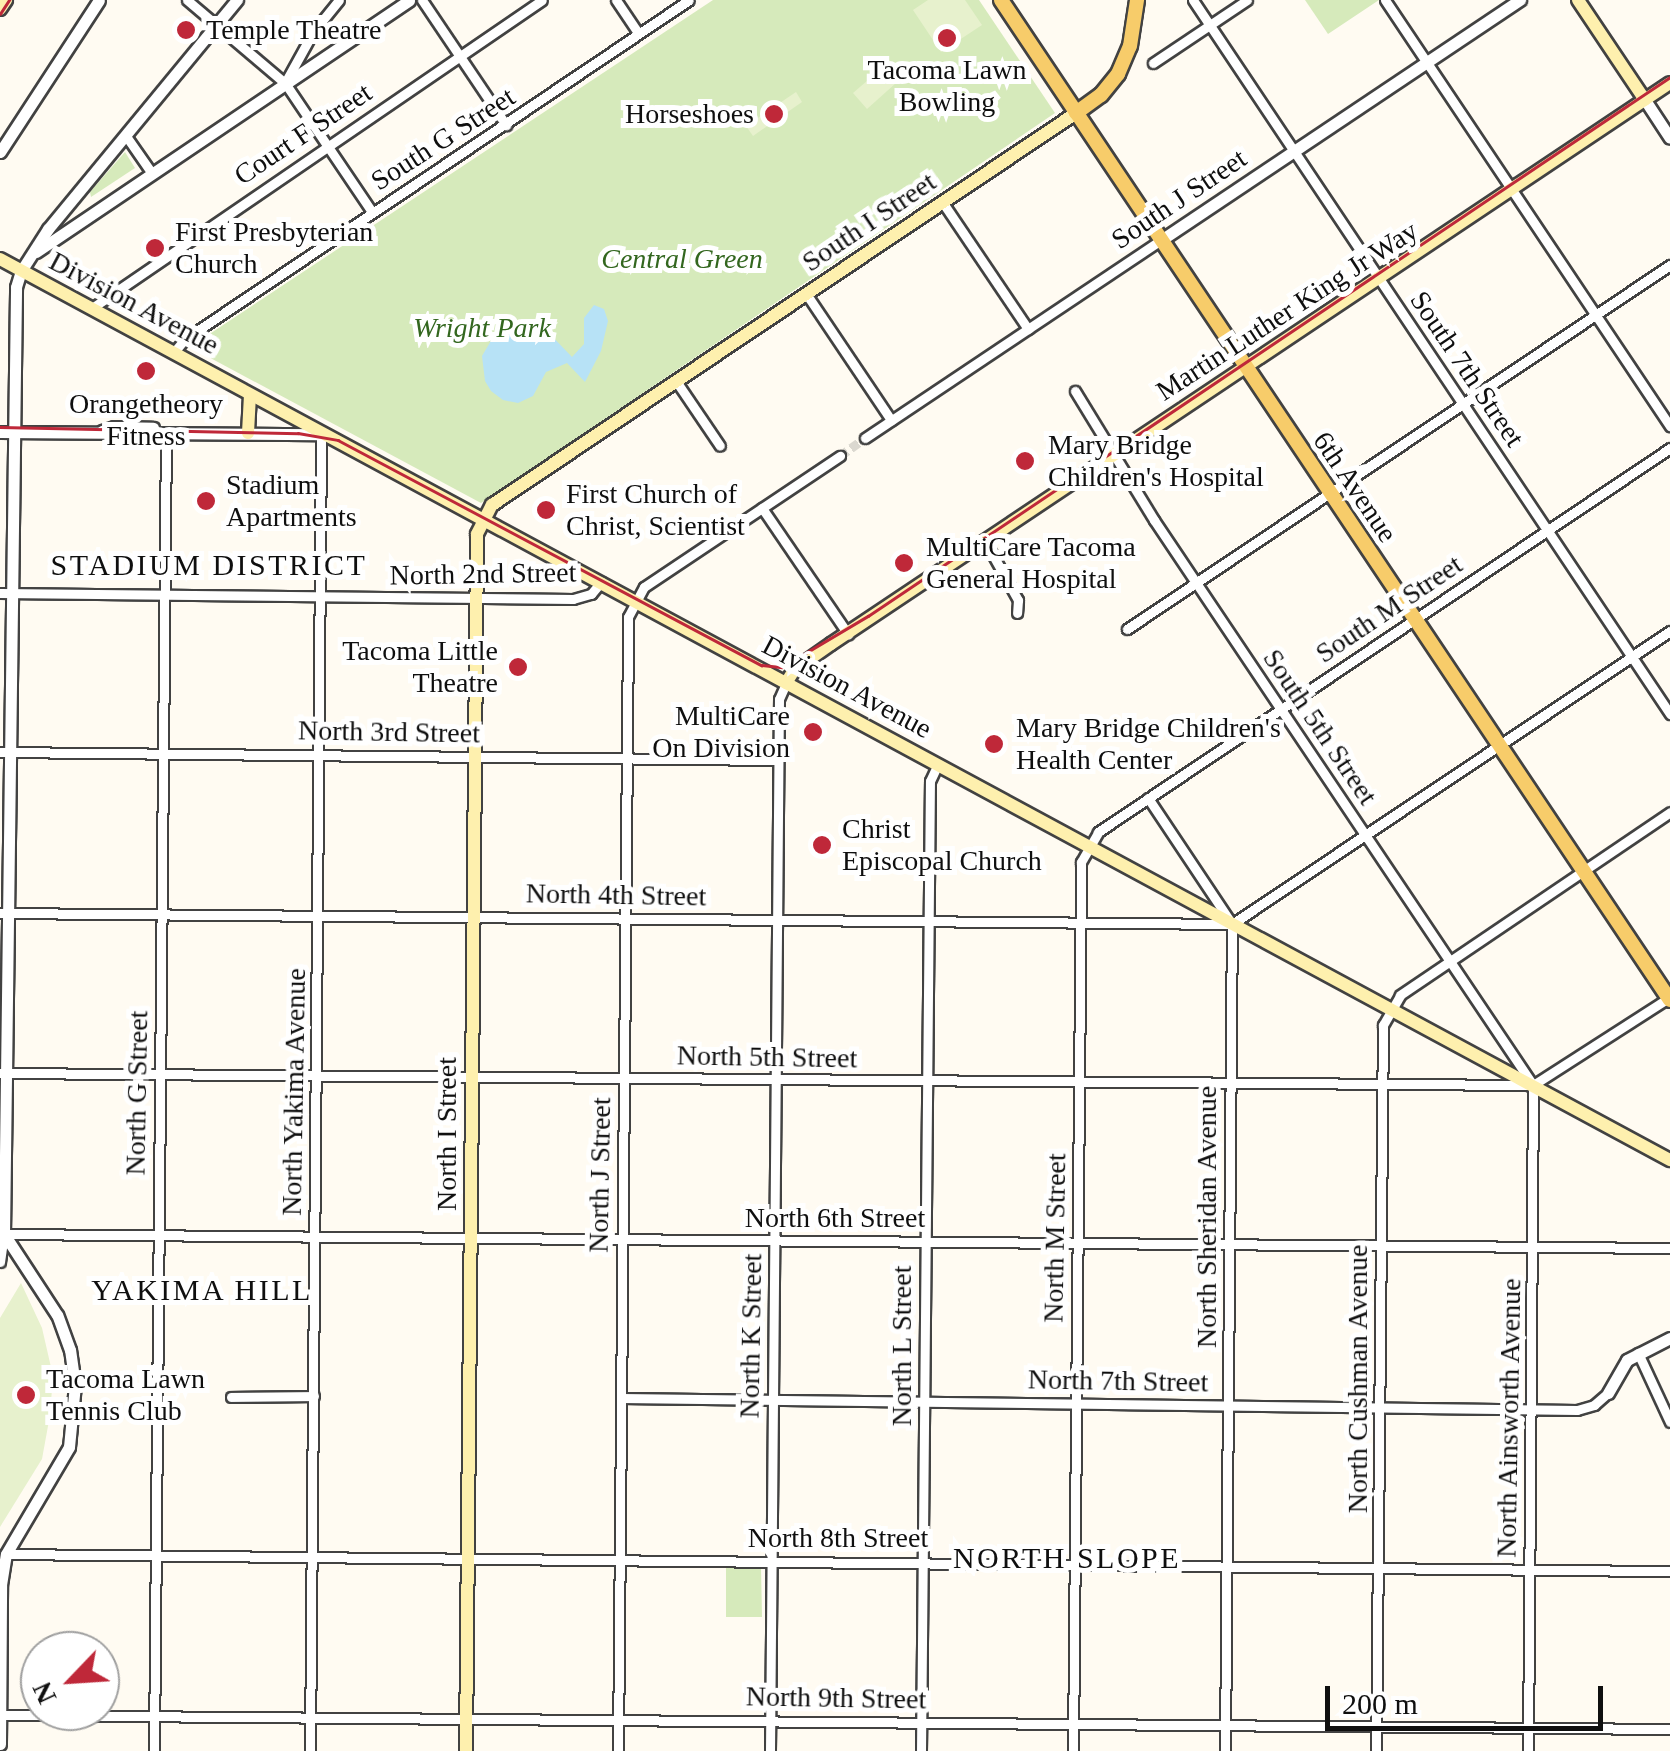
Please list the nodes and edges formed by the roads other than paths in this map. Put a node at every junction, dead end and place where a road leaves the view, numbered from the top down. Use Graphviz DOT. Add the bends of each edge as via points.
graph roads {
  1 [pos="6,0"];
  2 [pos="99,0"];
  3 [pos="187,0"];
  4 [pos="237,0"];
  5 [pos="339,0"];
  6 [pos="410,0"];
  7 [pos="422,0"];
  8 [pos="542,0"];
  9 [pos="616,0"];
  10 [pos="689,0"];
  11 [pos="1000,0"];
  12 [pos="1137,0"];
  13 [pos="1193,0"];
  14 [pos="1247,0"];
  15 [pos="1385,0"];
  16 [pos="1520,0"];
  17 [pos="1578,0"];
  18 [pos="0,9"];
  19 [pos="216,24"];
  20 [pos="1210,24"];
  21 [pos="638,34"];
  22 [pos="459,56"];
  23 [pos="1153,63"];
  24 [pos="1427,63"];
  25 [pos="285,83"];
  26 [pos="1670,84"];
  27 [pos="1644,100"];
  28 [pos="1076,113"];
  29 [pos="506,125"];
  30 [pos="126,136"];
  31 [pos="1670,138"];
  32 [pos="326,146"];
  33 [pos="0,152"];
  34 [pos="1294,152"];
  35 [pos="151,172"];
  36 [pos="1512,190"];
  37 [pos="110,200"];
  38 [pos="943,203"];
  39 [pos="65,209"];
  40 [pos="372,212"];
  41 [pos="1161,240"];
  42 [pos="32,254"];
  43 [pos="0,260"];
  44 [pos="1670,265"];
  45 [pos="21,271"];
  46 [pos="1381,280"];
  47 [pos="806,295"];
  48 [pos="92,308"];
  49 [pos="1596,315"];
  50 [pos="1028,329"];
  51 [pos="174,352"];
  52 [pos="1246,366"];
  53 [pos="676,381"];
  54 [pos="1075,391"];
  55 [pos="250,395"];
  56 [pos="1462,404"];
  57 [pos="892,420"];
  58 [pos="1670,426"];
  59 [pos="6,432"];
  60 [pos="100,432"];
  61 [pos="248,433"];
  62 [pos="186,434"];
  63 [pos="322,434"];
  64 [pos="166,436"];
  65 [pos="864,438"];
  66 [pos="720,446"];
  67 [pos="1670,448"];
  68 [pos="1115,455"];
  69 [pos="840,456"];
  70 [pos="1329,493"];
  71 [pos="762,508"];
  72 [pos="484,520"];
  73 [pos="1547,530"];
  74 [pos="985,541"];
  75 [pos="601,582"];
  76 [pos="1197,583"];
  77 [pos="5,593"];
  78 [pos="165,593"];
  79 [pos="476,597"];
  80 [pos="322,598"];
  81 [pos="635,601"];
  82 [pos="1016,613"];
  83 [pos="1414,620"];
  84 [pos="1127,629"];
  85 [pos="1670,631"];
  86 [pos="848,634"];
  87 [pos="1632,656"];
  88 [pos="786,683"];
  89 [pos="1281,708"];
  90 [pos="1670,714"];
  91 [pos="1498,745"];
  92 [pos="4,752"];
  93 [pos="163,752"];
  94 [pos="319,754"];
  95 [pos="476,756"];
  96 [pos="627,758"];
  97 [pos="778,760"];
  98 [pos="938,764"];
  99 [pos="1148,798"];
  100 [pos="1670,812"];
  101 [pos="1365,834"];
  102 [pos="1089,847"];
  103 [pos="1582,871"];
  104 [pos="3,913"];
  105 [pos="161,913"];
  106 [pos="318,915"];
  107 [pos="474,916"];
  108 [pos="626,918"];
  109 [pos="777,919"];
  110 [pos="929,921"];
  111 [pos="1080,922"];
  112 [pos="1232,924"];
  113 [pos="1450,961"];
  114 [pos="1670,999"];
  115 [pos="1390,1009"];
  116 [pos="3,1073"];
  117 [pos="160,1074"];
  118 [pos="316,1075"];
  119 [pos="472,1076"];
  120 [pos="624,1078"];
  121 [pos="775,1080"];
  122 [pos="928,1081"];
  123 [pos="1079,1084"];
  124 [pos="1231,1084"];
  125 [pos="1382,1085"];
  126 [pos="1533,1085"];
  127 [pos="1670,1160"];
  128 [pos="158,1232"];
  129 [pos="2,1234"];
  130 [pos="314,1235"];
  131 [pos="471,1236"];
  132 [pos="622,1238"];
  133 [pos="774,1240"];
  134 [pos="926,1241"];
  135 [pos="1078,1243"];
  136 [pos="1230,1244"];
  137 [pos="1381,1246"];
  138 [pos="1533,1246"];
  139 [pos="1670,1248"];
  140 [pos="0,1262"];
  141 [pos="1670,1338"];
  142 [pos="1638,1353"];
  143 [pos="1608,1392"];
  144 [pos="314,1396"];
  145 [pos="231,1397"];
  146 [pos="621,1398"];
  147 [pos="773,1400"];
  148 [pos="924,1402"];
  149 [pos="1076,1403"];
  150 [pos="1228,1404"];
  151 [pos="1380,1406"];
  152 [pos="1532,1408"];
  153 [pos="1670,1422"];
  154 [pos="157,1553"];
  155 [pos="6,1554"];
  156 [pos="313,1556"];
  157 [pos="468,1557"];
  158 [pos="620,1559"];
  159 [pos="771,1560"];
  160 [pos="923,1562"];
  161 [pos="1075,1563"];
  162 [pos="1226,1564"];
  163 [pos="1378,1566"];
  164 [pos="1530,1568"];
  165 [pos="1670,1571"];
  166 [pos="1,1617"];
  167 [pos="0,1715"];
  168 [pos="155,1715"];
  169 [pos="310,1716"];
  170 [pos="466,1716"];
  171 [pos="618,1718"];
  172 [pos="770,1720"];
  173 [pos="922,1722"];
  174 [pos="1074,1723"];
  175 [pos="1225,1725"];
  176 [pos="1377,1726"];
  177 [pos="1528,1728"];
  178 [pos="1670,1729"];
  179 [pos="0,1744"];
  180 [pos="154,1751"];
  181 [pos="310,1751"];
  182 [pos="466,1751"];
  183 [pos="618,1751"];
  184 [pos="770,1751"];
  185 [pos="921,1751"];
  186 [pos="1073,1751"];
  187 [pos="1225,1751"];
  188 [pos="1376,1751"];
  189 [pos="1528,1751"];
  1 -- 18 [label="main road"];
  2 -- 33 [label="street"];
  3 -- 19 [label="street"];
  4 -- 19 [label="street"];
  5 -- 25 [label="street"];
  6 -- 25 [label="street"];
  7 -- 22 [label="street"];
  8 -- 22 [label="street, Court F Street"];
  9 -- 21 [label="street"];
  10 -- 21 [label="street, South G Street"];
  11 -- 28 [label="main road, 6th Avenue"];
  12 -- 28 [label="main road, South I Street" via="1118,74"];
  13 -- 20 [label="street, South 7th Street"];
  14 -- 20 [label="street"];
  15 -- 24 [label="street"];
  16 -- 24 [label="street, South J Street"];
  17 -- 27 [label="main road"];
  19 -- 25 [label="street"];
  19 -- 30 [label="street"];
  20 -- 23 [label="street"];
  20 -- 34 [label="street, South 7th Street"];
  21 -- 29 [label="street, South G Street"];
  22 -- 29 [label="street"];
  22 -- 32 [label="street, Court F Street"];
  24 -- 34 [label="street, South J Street"];
  24 -- 36 [label="street"];
  25 -- 32 [label="street"];
  25 -- 35 [label="street"];
  26 -- 27 [label="main road, Martin Luther King Jr Way"];
  27 -- 31 [label="street"];
  27 -- 36 [label="main road, Martin Luther King Jr Way"];
  28 -- 38 [label="main road, South I Street"];
  28 -- 41 [label="main road, 6th Avenue"];
  29 -- 40 [label="street, South G Street"];
  30 -- 35 [label="street"];
  30 -- 39 [label="street"];
  32 -- 40 [label="street"];
  32 -- 48 [label="street, Court F Street"];
  34 -- 41 [label="street, South J Street"];
  34 -- 46 [label="street, South 7th Street"];
  35 -- 37 [label="street"];
  36 -- 46 [label="main road, Martin Luther King Jr Way"];
  36 -- 49 [label="street"];
  37 -- 39 [label="street"];
  37 -- 42 [label="street"];
  38 -- 47 [label="main road, South I Street"];
  38 -- 50 [label="street"];
  39 -- 42 [label="street"];
  40 -- 51 [label="street, South G Street"];
  41 -- 50 [label="street, South J Street"];
  41 -- 52 [label="main road, 6th Avenue"];
  42 -- 45 [label="street"];
  43 -- 45 [label="main road, Division Avenue"];
  44 -- 49 [label="street"];
  45 -- 48 [label="main road, Division Avenue"];
  45 -- 59 [label="street"];
  46 -- 52 [label="main road, Martin Luther King Jr Way"];
  46 -- 56 [label="street, South 7th Street"];
  47 -- 53 [label="main road, South I Street"];
  47 -- 57 [label="street"];
  48 -- 51 [label="main road, Division Avenue"];
  49 -- 56 [label="street"];
  49 -- 58 [label="street"];
  50 -- 57 [label="street, South J Street"];
  51 -- 55 [label="main road, Division Avenue"];
  52 -- 68 [label="main road, Martin Luther King Jr Way"];
  52 -- 70 [label="main road, 6th Avenue"];
  53 -- 66 [label="street"];
  53 -- 72 [label="main road, South I Street" via="492,505"];
  54 -- 68 [label="street, South 5th Street"];
  55 -- 61 [label="main road"];
  55 -- 63 [label="main road, Division Avenue"];
  56 -- 70 [label="street"];
  56 -- 73 [label="street, South 7th Street"];
  57 -- 65 [label="street, South J Street"];
  59 -- 60 [label="street"];
  59 -- 77 [label="street"];
  60 -- 62 [label="street" via="114,427"];
  60 -- 64 [label="street"];
  61 -- 62 [label="street"];
  61 -- 63 [label="street"];
  62 -- 64 [label="street"];
  63 -- 72 [label="main road, Division Avenue"];
  63 -- 80 [label="street, North Yakima Avenue"];
  64 -- 78 [label="street, North G Street"];
  67 -- 73 [label="street, South M Street"];
  68 -- 74 [label="main road, Martin Luther King Jr Way"];
  68 -- 76 [label="street, South 5th Street"];
  69 -- 71 [label="street"];
  70 -- 76 [label="street"];
  70 -- 83 [label="main road, 6th Avenue"];
  71 -- 81 [label="street" via="644,587"];
  71 -- 86 [label="street"];
  72 -- 75 [label="main road, Division Avenue"];
  72 -- 79 [label="main road, North I Street" via="477,534"];
  73 -- 83 [label="street, South M Street"];
  73 -- 87 [label="street, South 7th Street"];
  74 -- 82 [label="street" via="1018,600"];
  74 -- 86 [label="main road, Martin Luther King Jr Way"];
  75 -- 79 [label="street, North 2nd Street" via="582,599"];
  75 -- 81 [label="main road, Division Avenue"];
  76 -- 84 [label="street"];
  76 -- 89 [label="street, South 5th Street"];
  77 -- 78 [label="street, North 2nd Street"];
  77 -- 92 [label="street"];
  78 -- 80 [label="street, North 2nd Street"];
  78 -- 93 [label="street, North G Street"];
  79 -- 80 [label="street, North 2nd Street"];
  79 -- 95 [label="main road, North I Street"];
  80 -- 94 [label="street, North Yakima Avenue"];
  81 -- 88 [label="main road, Division Avenue"];
  81 -- 96 [label="street, North J Street" via="628,617"];
  83 -- 89 [label="street, South M Street"];
  83 -- 91 [label="main road, 6th Avenue"];
  85 -- 87 [label="street"];
  86 -- 88 [label="main road, Martin Luther King Jr Way" via="794,670"];
  87 -- 90 [label="street, South 7th Street"];
  87 -- 91 [label="street"];
  88 -- 97 [label="street, North K Street" via="779,699"];
  88 -- 98 [label="main road, Division Avenue"];
  89 -- 99 [label="street, South M Street"];
  89 -- 101 [label="street, South 5th Street"];
  91 -- 101 [label="street"];
  91 -- 103 [label="main road, 6th Avenue"];
  92 -- 93 [label="street, North 3rd Street"];
  92 -- 104 [label="street"];
  93 -- 94 [label="street, North 3rd Street"];
  93 -- 105 [label="street, North G Street"];
  94 -- 95 [label="street, North 3rd Street"];
  94 -- 106 [label="street, North Yakima Avenue"];
  95 -- 96 [label="street, North 3rd Street"];
  95 -- 107 [label="main road, North I Street"];
  96 -- 97 [label="street, North 3rd Street"];
  96 -- 108 [label="street, North J Street"];
  97 -- 109 [label="street, North K Street"];
  98 -- 102 [label="main road, Division Avenue"];
  98 -- 110 [label="street, North L Street" via="930,781"];
  99 -- 102 [label="street, South M Street" via="1098,832"];
  99 -- 112 [label="street"];
  100 -- 103 [label="street"];
  101 -- 112 [label="street"];
  101 -- 113 [label="street, South 5th Street"];
  102 -- 111 [label="street, North M Street" via="1082,862"];
  102 -- 112 [label="main road, Division Avenue"];
  103 -- 113 [label="street"];
  103 -- 114 [label="main road, 6th Avenue"];
  104 -- 105 [label="street, North 4th Street"];
  104 -- 116 [label="street"];
  105 -- 106 [label="street, North 4th Street"];
  105 -- 117 [label="street, North G Street"];
  106 -- 107 [label="street, North 4th Street"];
  106 -- 118 [label="street, North Yakima Avenue"];
  107 -- 108 [label="street, North 4th Street"];
  107 -- 119 [label="main road, North I Street"];
  108 -- 109 [label="street, North 4th Street"];
  108 -- 120 [label="street, North J Street"];
  109 -- 110 [label="street, North 4th Street"];
  109 -- 121 [label="street, North K Street"];
  110 -- 111 [label="street, North 4th Street"];
  110 -- 122 [label="street, North L Street"];
  111 -- 112 [label="street, North 4th Street"];
  111 -- 123 [label="street, North M Street"];
  112 -- 115 [label="main road, Division Avenue"];
  112 -- 124 [label="street, North Sheridan Avenue"];
  113 -- 115 [label="street" via="1400,994"];
  113 -- 126 [label="street, South 5th Street"];
  114 -- 126 [label="street"];
  115 -- 125 [label="street, North Cushman Avenue" via="1383,1025"];
  115 -- 126 [label="main road, Division Avenue"];
  116 -- 117 [label="street, North 5th Street"];
  116 -- 129 [label="street"];
  117 -- 118 [label="street, North 5th Street"];
  117 -- 128 [label="street, North G Street"];
  118 -- 119 [label="street, North 5th Street"];
  118 -- 130 [label="street, North Yakima Avenue"];
  119 -- 120 [label="street, North 5th Street"];
  119 -- 131 [label="main road, North I Street"];
  120 -- 121 [label="street, North 5th Street"];
  120 -- 132 [label="street, North J Street"];
  121 -- 122 [label="street, North 5th Street"];
  121 -- 133 [label="street, North K Street"];
  122 -- 123 [label="street, North 5th Street"];
  122 -- 134 [label="street, North L Street"];
  123 -- 124 [label="street, North 5th Street"];
  123 -- 135 [label="street, North M Street"];
  124 -- 125 [label="street, North 5th Street"];
  124 -- 136 [label="street, North Sheridan Avenue"];
  125 -- 126 [label="street, North 5th Street"];
  125 -- 137 [label="street, North Cushman Avenue"];
  126 -- 127 [label="main road, Division Avenue"];
  126 -- 138 [label="street, North Ainsworth Avenue"];
  128 -- 129 [label="street, North 6th Street"];
  128 -- 130 [label="street, North 6th Street"];
  128 -- 154 [label="street, North G Street"];
  129 -- 140 [label="street"];
  129 -- 155 [label="street" via="57,1315 75,1385 69,1447"];
  130 -- 131 [label="street, North 6th Street"];
  130 -- 144 [label="street, North Yakima Avenue"];
  131 -- 132 [label="street, North 6th Street"];
  131 -- 157 [label="main road, North I Street"];
  132 -- 133 [label="street, North 6th Street"];
  132 -- 146 [label="street, North J Street"];
  133 -- 134 [label="street, North 6th Street"];
  133 -- 147 [label="street, North K Street"];
  134 -- 135 [label="street, North 6th Street"];
  134 -- 148 [label="street, North L Street"];
  135 -- 136 [label="street, North 6th Street"];
  135 -- 149 [label="street, North M Street"];
  136 -- 137 [label="street, North 6th Street"];
  136 -- 150 [label="street, North Sheridan Avenue"];
  137 -- 138 [label="street, North 6th Street"];
  137 -- 151 [label="street, North Cushman Avenue"];
  138 -- 139 [label="street, North 6th Street"];
  138 -- 152 [label="street, North Ainsworth Avenue"];
  141 -- 142 [label="street"];
  142 -- 143 [label="street" via="1620,1368"];
  142 -- 153 [label="street"];
  143 -- 152 [label="street, North 7th Street" via="1586,1409"];
  144 -- 145 [label="street"];
  144 -- 156 [label="street, North Yakima Avenue"];
  146 -- 147 [label="street, North 7th Street"];
  146 -- 158 [label="street, North J Street"];
  147 -- 148 [label="street, North 7th Street"];
  147 -- 159 [label="street, North K Street"];
  148 -- 149 [label="street, North 7th Street"];
  148 -- 160 [label="street, North L Street"];
  149 -- 150 [label="street, North 7th Street"];
  149 -- 161 [label="street, North M Street"];
  150 -- 151 [label="street, North 7th Street"];
  150 -- 162 [label="street, North Sheridan Avenue"];
  151 -- 152 [label="street, North 7th Street"];
  151 -- 163 [label="street, North Cushman Avenue"];
  152 -- 164 [label="street, North Ainsworth Avenue"];
  154 -- 155 [label="street, North 8th Street"];
  154 -- 156 [label="street, North 8th Street"];
  154 -- 168 [label="street, North G Street"];
  155 -- 166 [label="street"];
  156 -- 157 [label="street, North 8th Street"];
  156 -- 169 [label="street, North Yakima Avenue"];
  157 -- 158 [label="street, North 8th Street"];
  157 -- 170 [label="main road, North I Street"];
  158 -- 159 [label="street, North 8th Street"];
  158 -- 171 [label="street, North J Street"];
  159 -- 160 [label="street, North 8th Street"];
  159 -- 172 [label="street, North K Street"];
  160 -- 161 [label="street, North 8th Street"];
  160 -- 173 [label="street, North L Street"];
  161 -- 162 [label="street, North 8th Street"];
  161 -- 174 [label="street, North M Street"];
  162 -- 163 [label="street, North 8th Street"];
  162 -- 175 [label="street, North Sheridan Avenue"];
  163 -- 164 [label="street, North 8th Street"];
  163 -- 176 [label="street, North Cushman Avenue"];
  164 -- 165 [label="street, North 8th Street"];
  164 -- 177 [label="street, North Ainsworth Avenue"];
  166 -- 167 [label="street"];
  167 -- 168 [label="street, North 9th Street"];
  167 -- 179 [label="street"];
  168 -- 169 [label="street, North 9th Street"];
  168 -- 180 [label="street, North G Street"];
  169 -- 170 [label="street, North 9th Street"];
  169 -- 181 [label="street, North Yakima Avenue"];
  170 -- 171 [label="street, North 9th Street"];
  170 -- 182 [label="main road, North I Street"];
  171 -- 172 [label="street, North 9th Street"];
  171 -- 183 [label="street, North J Street"];
  172 -- 173 [label="street, North 9th Street"];
  172 -- 184 [label="street, North K Street"];
  173 -- 174 [label="street, North 9th Street"];
  173 -- 185 [label="street, North L Street"];
  174 -- 175 [label="street, North 9th Street"];
  174 -- 186 [label="street, North M Street"];
  175 -- 176 [label="street, North 9th Street"];
  175 -- 187 [label="street, North Sheridan Avenue"];
  176 -- 177 [label="street, North 9th Street"];
  176 -- 188 [label="street, North Cushman Avenue"];
  177 -- 178 [label="street, North 9th Street"];
  177 -- 189 [label="street, North Ainsworth Avenue"];
}
